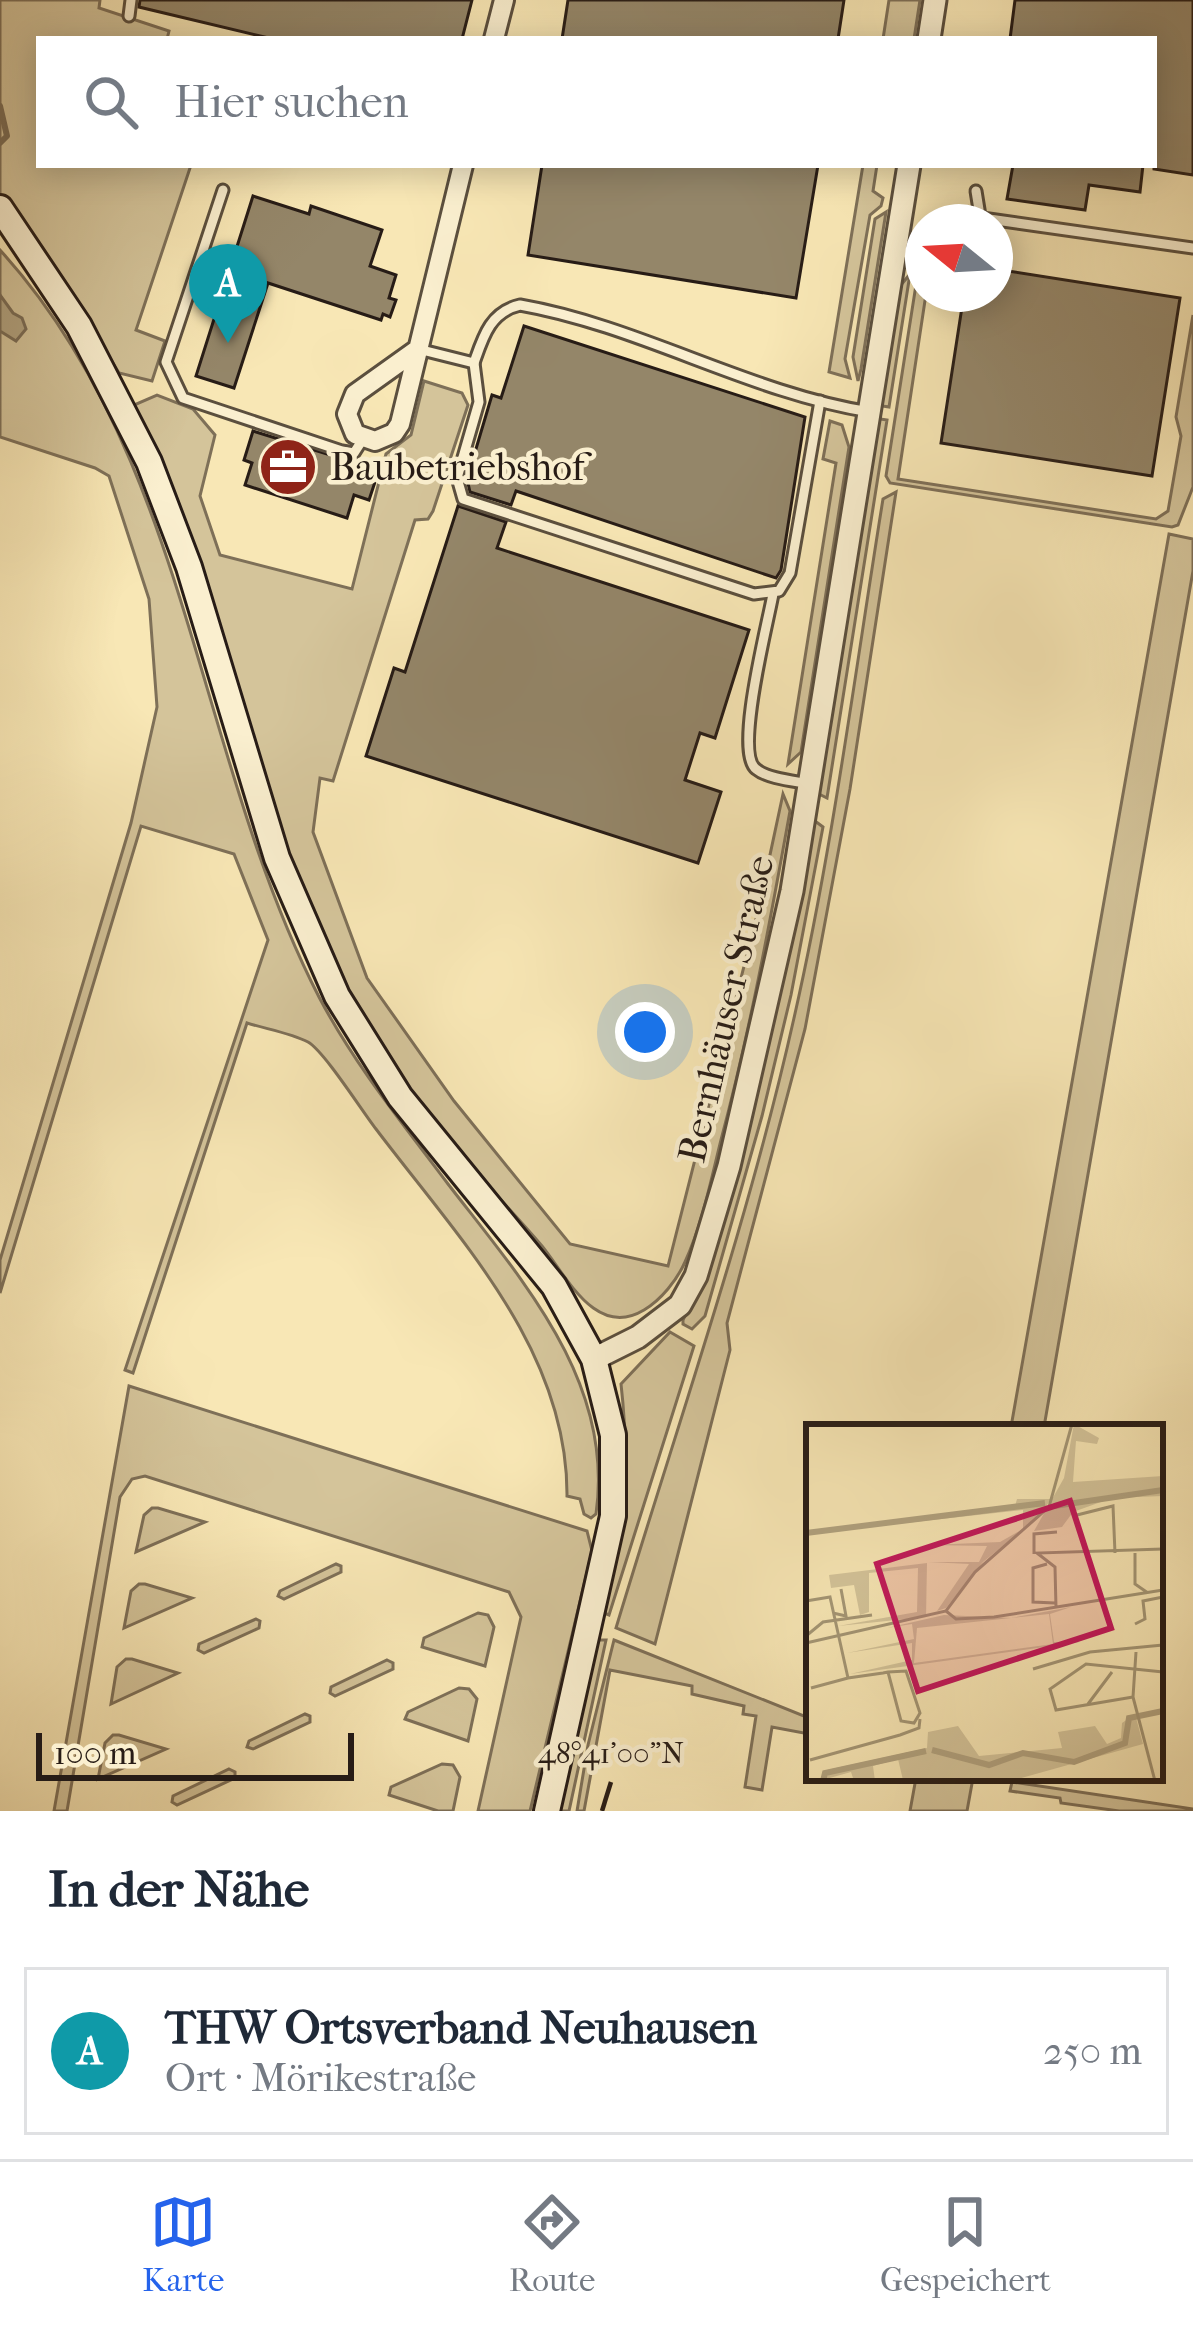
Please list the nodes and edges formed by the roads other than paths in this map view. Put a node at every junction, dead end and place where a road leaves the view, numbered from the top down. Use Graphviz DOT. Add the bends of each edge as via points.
graph roads {
  1 [pos="130,0"];
  2 [pos="504,0"];
  3 [pos="935,0"];
  4 [pos="129,16"];
  5 [pos="495,36"];
  6 [pos="929,36"];
  7 [pos="462,168"];
  8 [pos="909,168"];
  9 [pos="223,190"];
  10 [pos="976,191"];
  11 [pos="979,204"];
  12 [pos="0,208"];
  13 [pos="1013,224"];
  14 [pos="1193,248"];
  15 [pos="895,253"];
  16 [pos="905,253"];
  17 [pos="418,349"];
  18 [pos="474,363"];
  19 [pos="820,401"];
  20 [pos="870,412"];
  21 [pos="363,439"];
  22 [pos="773,594"];
  23 [pos="810,784"];
  24 [pos="594,1359"];
  25 [pos="547,1811"];
  1 -- 4 [label="lane"];
  2 -- 5 [label="street"];
  3 -- 6 [label="street"];
  7 -- 17 [label="street"];
  8 -- 15 [label="street, Bernhäuser Straße"];
  9 -- 21 [label="lane" via="166,362 182,398 342,451 354,453"];
  10 -- 11 [label="lane"];
  12 -- 24 [label="main road" via="79,326 149,462 277,858 337,996 419,1122 554,1286"];
  13 -- 14 [label="lane"];
  15 -- 16 [label="lane"];
  15 -- 20 [label="street, Bernhäuser Straße"];
  17 -- 18 [label="lane"];
  17 -- 21 [label="street" via="400,424 385,439"];
  17 -- 21 [label="street" via="355,394 347,414"];
  18 -- 19 [label="lane" via="494,319 520,305"];
  18 -- 22 [label="lane" via="479,402 458,478 463,500"];
  19 -- 20 [label="lane"];
  19 -- 22 [label="lane" via="790,574"];
  20 -- 23 [label="street, Bernhäuser Straße"];
  22 -- 23 [label="lane" via="748,760 758,772"];
  23 -- 24 [label="street, Bernhäuser Straße" via="764,1023 696,1276 667,1318"];
  24 -- 25 [label="main road" via="613,1435 613,1516"];
}
